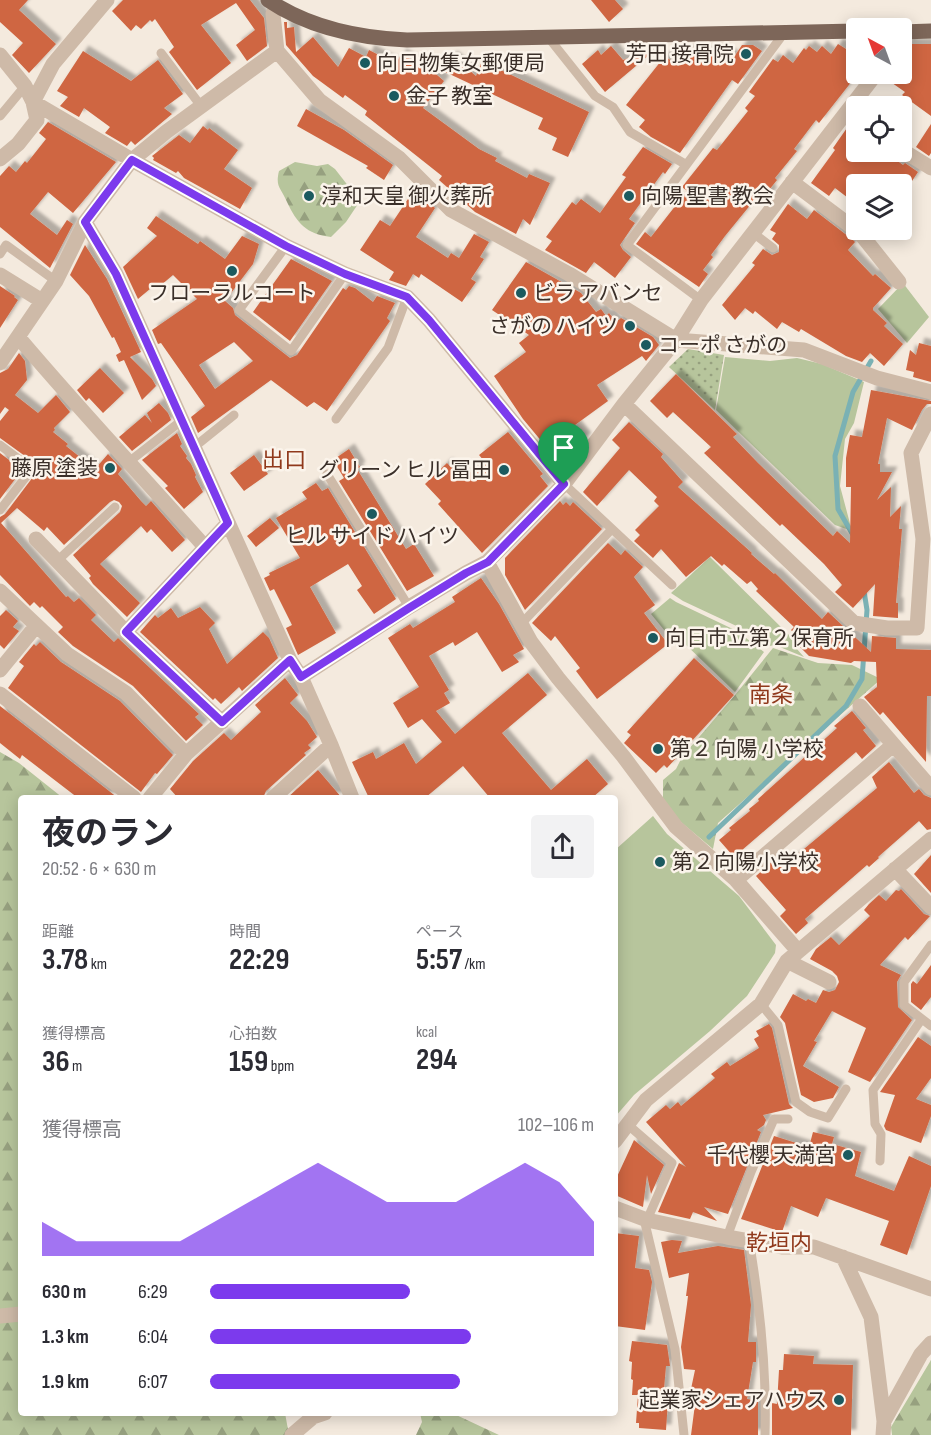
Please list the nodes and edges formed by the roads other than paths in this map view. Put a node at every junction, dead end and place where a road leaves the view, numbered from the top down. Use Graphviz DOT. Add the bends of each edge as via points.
graph roads {
  1 [pos="107,0"];
  2 [pos="273,3"];
  3 [pos="846,31"];
  4 [pos="931,31"];
  5 [pos="784,33"];
  6 [pos="912,33"];
  7 [pos="548,37"];
  8 [pos="277,51"];
  9 [pos="161,53"];
  10 [pos="0,55"];
  11 [pos="25,86"];
  12 [pos="33,102"];
  13 [pos="201,106"];
  14 [pos="0,116"];
  15 [pos="846,120"];
  16 [pos="912,158"];
  17 [pos="0,159"];
  18 [pos="132,160"];
  19 [pos="686,164"];
  20 [pos="931,168"];
  21 [pos="792,182"];
  22 [pos="85,222"];
  23 [pos="753,233"];
  24 [pos="286,246"];
  25 [pos="773,248"];
  26 [pos="0,254"];
  27 [pos="345,274"];
  28 [pos="0,275"];
  29 [pos="56,280"];
  30 [pos="899,282"];
  31 [pos="407,297"];
  32 [pos="700,300"];
  33 [pos="42,301"];
  34 [pos="19,338"];
  35 [pos="676,340"];
  36 [pos="0,363"];
  37 [pos="931,392"];
  38 [pos="624,404"];
  39 [pos="931,414"];
  40 [pos="234,415"];
  41 [pos="336,419"];
  42 [pos="181,421"];
  43 [pos="0,445"];
  44 [pos="193,448"];
  45 [pos="130,461"];
  46 [pos="327,474"];
  47 [pos="564,484"];
  48 [pos="115,507"];
  49 [pos="0,510"];
  50 [pos="228,523"];
  51 [pos="612,529"];
  52 [pos="36,539"];
  53 [pos="205,547"];
  54 [pos="57,561"];
  55 [pos="488,562"];
  56 [pos="672,585"];
  57 [pos="0,591"];
  58 [pos="409,608"];
  59 [pos="520,625"];
  60 [pos="36,626"];
  61 [pos="126,632"];
  62 [pos="290,660"];
  63 [pos="0,670"];
  64 [pos="301,677"];
  65 [pos="0,694"];
  66 [pos="860,706"];
  67 [pos="222,722"];
  68 [pos="331,745"];
  69 [pos="893,745"];
  70 [pos="186,754"];
  71 [pos="931,788"];
  72 [pos="130,795"];
  73 [pos="152,795"];
  74 [pos="276,795"];
  75 [pos="351,795"];
  76 [pos="931,839"];
  77 [pos="895,869"];
  78 [pos="736,880"];
  79 [pos="931,907"];
  80 [pos="931,945"];
  81 [pos="792,956"];
  82 [pos="829,982"];
  83 [pos="761,1004"];
  84 [pos="921,1020"];
  85 [pos="931,1026"];
  86 [pos="846,1089"];
  87 [pos="788,1119"];
  88 [pos="627,1124"];
  89 [pos="618,1137"];
  90 [pos="880,1161"];
  91 [pos="618,1209"];
  92 [pos="645,1220"];
  93 [pos="727,1237"];
  94 [pos="749,1240"];
  95 [pos="843,1257"];
  96 [pos="931,1289"];
  97 [pos="18,1314"];
  98 [pos="0,1316"];
  99 [pos="931,1343"];
  100 [pos="316,1416"];
  101 [pos="883,1428"];
  102 [pos="292,1435"];
  103 [pos="684,1435"];
  104 [pos="765,1435"];
  1 -- 12 [label="street" via="53,64"];
  2 -- 7 [label="main road" via="318,25 371,39"];
  2 -- 8 [label="street"];
  3 -- 5 [label="main road"];
  4 -- 6 [label="main road"];
  5 -- 7 [label="main road"];
  5 -- 19 [label="lane"];
  7 -- 19 [label="lane" via="587,88 613,107 630,132"];
  8 -- 13 [label="street"];
  8 -- 35 [label="street" via="319,100 399,158 451,210 569,274"];
  9 -- 13 [label="lane"];
  10 -- 11 [label="street"];
  11 -- 12 [label="street"];
  11 -- 14 [label="lane"];
  12 -- 17 [label="street" via="37,120"];
  12 -- 18 [label="street"];
  13 -- 18 [label="street"];
  15 -- 21 [label="street"];
  16 -- 20 [label="street"];
  18 -- 22 [label="street"];
  18 -- 24 [label="street"];
  19 -- 32 [label="lane" via="627,244"];
  21 -- 23 [label="street"];
  21 -- 30 [label="street" via="860,233"];
  22 -- 29 [label="street"];
  22 -- 42 [label="street" via="116,274"];
  23 -- 25 [label="lane"];
  23 -- 32 [label="street"];
  24 -- 27 [label="street"];
  24 -- 27 [label="lane" via="239,310 291,351"];
  26 -- 29 [label="lane" via="6,245"];
  27 -- 31 [label="street"];
  28 -- 33 [label="street"];
  29 -- 33 [label="street"];
  31 -- 41 [label="lane" via="388,348"];
  31 -- 47 [label="street"];
  32 -- 35 [label="street"];
  33 -- 34 [label="street"];
  34 -- 36 [label="street"];
  34 -- 45 [label="street" via="69,398"];
  35 -- 37 [label="street" via="804,350 877,378"];
  35 -- 38 [label="street"];
  38 -- 39 [label="street" via="854,623 887,628 916,628 923,539 911,453"];
  38 -- 47 [label="street"];
  40 -- 44 [label="lane"];
  42 -- 44 [label="street"];
  42 -- 45 [label="lane"];
  43 -- 49 [label="lane" via="32,469"];
  44 -- 50 [label="street"];
  45 -- 53 [label="street"];
  46 -- 58 [label="lane"];
  47 -- 51 [label="lane"];
  47 -- 55 [label="street"];
  48 -- 54 [label="lane"];
  50 -- 53 [label="street"];
  50 -- 62 [label="street"];
  51 -- 56 [label="lane"];
  51 -- 59 [label="lane"];
  52 -- 54 [label="street"];
  53 -- 61 [label="street"];
  54 -- 61 [label="street"];
  55 -- 58 [label="street"];
  55 -- 59 [label="street"];
  57 -- 60 [label="street"];
  58 -- 64 [label="street"];
  59 -- 78 [label="street" via="676,827"];
  60 -- 63 [label="street"];
  60 -- 70 [label="street" via="67,654 126,693"];
  61 -- 67 [label="street"];
  62 -- 64 [label="street"];
  62 -- 67 [label="street"];
  64 -- 68 [label="street"];
  65 -- 72 [label="street"];
  66 -- 69 [label="street"];
  67 -- 70 [label="street"];
  68 -- 74 [label="street"];
  68 -- 75 [label="street"];
  69 -- 71 [label="street"];
  69 -- 78 [label="street"];
  70 -- 73 [label="street"];
  76 -- 77 [label="street"];
  77 -- 79 [label="street"];
  77 -- 81 [label="street"];
  78 -- 81 [label="street"];
  80 -- 84 [label="lane" via="904,982 904,1005"];
  81 -- 82 [label="street"];
  81 -- 83 [label="street"];
  83 -- 86 [label="lane" via="778,1025 796,1102 828,1118"];
  83 -- 88 [label="street" via="646,1100"];
  84 -- 85 [label="lane"];
  84 -- 90 [label="lane" via="873,1090 875,1124 881,1134"];
  87 -- 93 [label="lane" via="774,1119"];
  88 -- 89 [label="street"];
  88 -- 92 [label="lane" via="672,1163"];
  91 -- 92 [label="street"];
  92 -- 93 [label="street"];
  92 -- 103 [label="lane" via="675,1349"];
  93 -- 94 [label="street"];
  94 -- 95 [label="street" via="783,1247 814,1247"];
  94 -- 104 [label="lane" via="762,1334"];
  95 -- 96 [label="street"];
  95 -- 101 [label="street" via="871,1317"];
  97 -- 98 [label="street"];
  99 -- 101 [label="street" via="921,1354"];
  100 -- 102 [label="street"];
}
